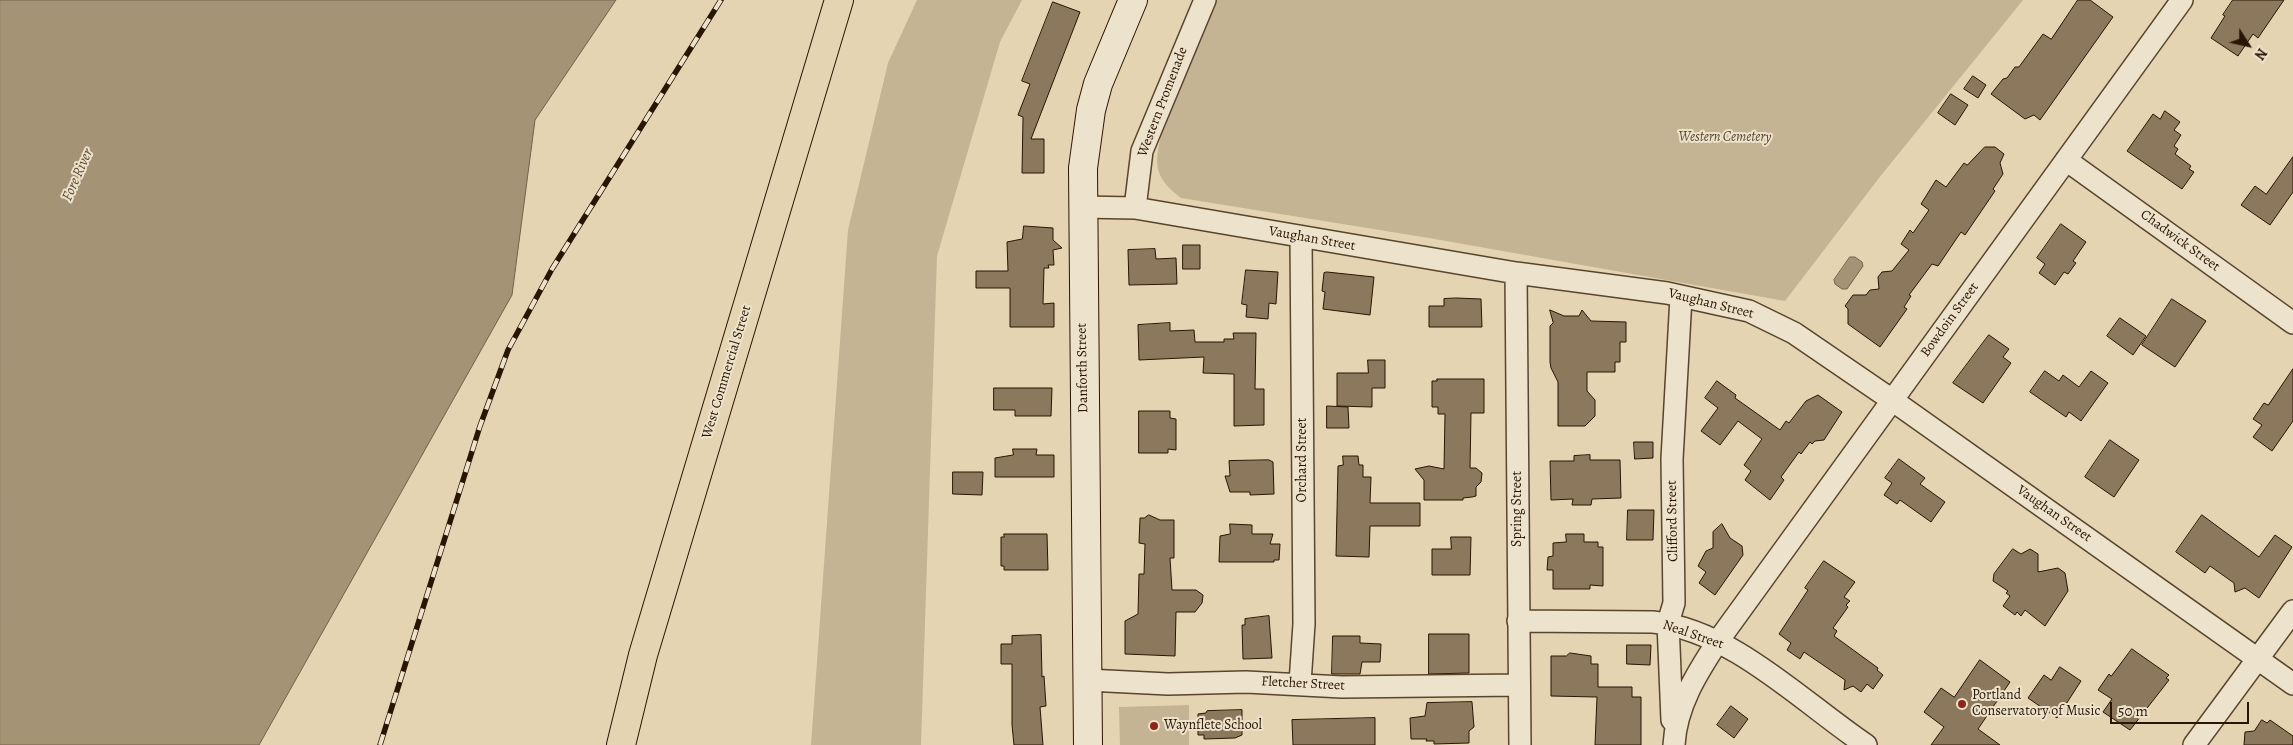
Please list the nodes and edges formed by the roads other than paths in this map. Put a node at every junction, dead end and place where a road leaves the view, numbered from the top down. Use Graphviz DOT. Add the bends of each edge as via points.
graph roads {
  1 [pos="839,0"];
  2 [pos="1134,0"];
  3 [pos="1204,0"];
  4 [pos="2182,0"];
  5 [pos="2066,160"];
  6 [pos="1082,208"];
  7 [pos="1135,208"];
  8 [pos="1301,237"];
  9 [pos="1516,273"];
  10 [pos="1681,297"];
  11 [pos="2293,323"];
  12 [pos="1892,400"];
  13 [pos="2293,611"];
  14 [pos="1518,621"];
  15 [pos="1668,623"];
  16 [pos="1718,641"];
  17 [pos="2259,659"];
  18 [pos="1087,680"];
  19 [pos="1300,683"];
  20 [pos="2293,684"];
  21 [pos="1518,685"];
  22 [pos="621,745"];
  23 [pos="1088,745"];
  24 [pos="1520,745"];
  25 [pos="1674,745"];
  26 [pos="1866,745"];
  27 [pos="2194,745"];
  1 -- 22 [label="main road, West Commercial Street" via="643,655"];
  2 -- 6 [label="street, Danforth Street" via="1108,56 1091,110 1083,168"];
  3 -- 7 [label="street, Western Promenade" via="1142,151"];
  4 -- 5 [label="street, Bowdoin Street"];
  5 -- 11 [label="street, Chadwick Street"];
  5 -- 12 [label="street, Bowdoin Street"];
  6 -- 7 [label="street, Vaughan Street"];
  6 -- 18 [label="street, Danforth Street"];
  7 -- 8 [label="street, Vaughan Street"];
  8 -- 9 [label="street, Vaughan Street"];
  8 -- 19 [label="street, Orchard Street" via="1304,624"];
  9 -- 10 [label="street, Vaughan Street" via="1667,292"];
  9 -- 14 [label="street, Spring Street"];
  10 -- 12 [label="street, Vaughan Street" via="1749,311 1794,332"];
  10 -- 15 [label="street, Clifford Street" via="1672,459 1674,603"];
  12 -- 16 [label="street, Bowdoin Street"];
  12 -- 17 [label="street, Vaughan Street"];
  13 -- 17 [label="street"];
  14 -- 15 [label="street, Neal Street"];
  14 -- 21 [label="street, Spring Street"];
  15 -- 16 [label="street, Neal Street"];
  15 -- 25 [label="street, Clifford Street"];
  16 -- 25 [label="street, Clifford Street" via="1683,700"];
  16 -- 26 [label="street, Neal Street" via="1746,657"];
  17 -- 20 [label="street, Vaughan Street"];
  17 -- 27 [label="street"];
  18 -- 19 [label="street, Fletcher Street" via="1168,684"];
  18 -- 23 [label="street, Danforth Street"];
  19 -- 21 [label="street, Fletcher Street" via="1362,687"];
  21 -- 24 [label="street, Spring Street"];
}
